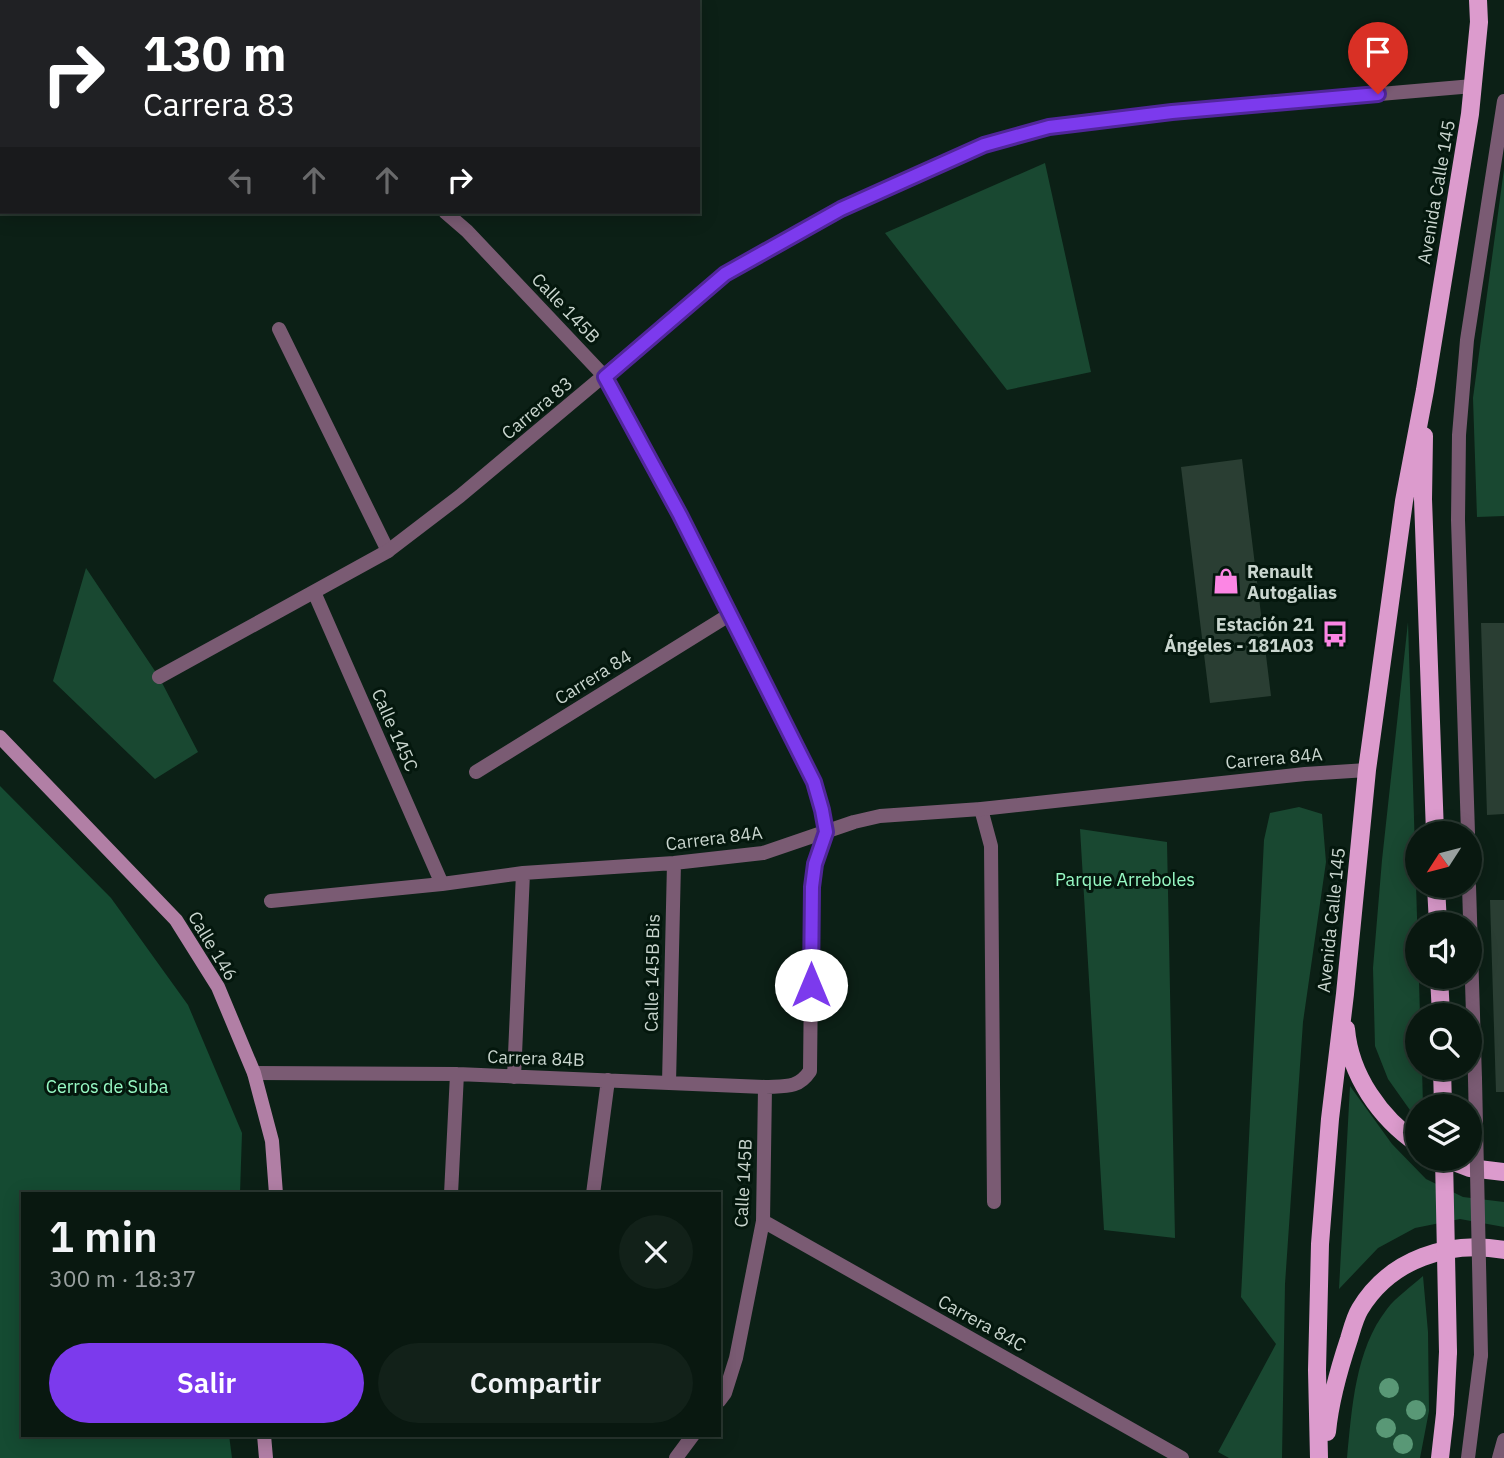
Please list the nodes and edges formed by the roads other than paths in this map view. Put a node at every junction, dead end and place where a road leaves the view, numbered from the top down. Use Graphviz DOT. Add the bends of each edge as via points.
graph roads {
  1 [pos="1478,0"];
  2 [pos="1473,86"];
  3 [pos="1504,101"];
  4 [pos="447,214"];
  5 [pos="279,329"];
  6 [pos="605,377"];
  7 [pos="1425,390"];
  8 [pos="388,551"];
  9 [pos="314,592"];
  10 [pos="730,615"];
  11 [pos="159,677"];
  12 [pos="0,737"];
  13 [pos="1367,770"];
  14 [pos="476,772"];
  15 [pos="981,809"];
  16 [pos="1435,821"];
  17 [pos="1468,821"];
  18 [pos="826,832"];
  19 [pos="674,863"];
  20 [pos="523,873"];
  21 [pos="442,884"];
  22 [pos="1469,898"];
  23 [pos="271,901"];
  24 [pos="1345,994"];
  25 [pos="254,1073"];
  26 [pos="457,1074"];
  27 [pos="514,1077"];
  28 [pos="608,1080"];
  29 [pos="669,1083"];
  30 [pos="765,1087"];
  31 [pos="1405,1136"];
  32 [pos="1482,1169"];
  33 [pos="1444,1171"];
  34 [pos="1504,1172"];
  35 [pos="276,1192"];
  36 [pos="451,1192"];
  37 [pos="593,1192"];
  38 [pos="994,1202"];
  39 [pos="763,1221"];
  40 [pos="1504,1250"];
  41 [pos="721,1395"];
  42 [pos="264,1437"];
  43 [pos="692,1437"];
  44 [pos="1504,1440"];
  45 [pos="266,1458"];
  46 [pos="676,1458"];
  47 [pos="1182,1458"];
  48 [pos="1321,1458"];
  49 [pos="1440,1458"];
  50 [pos="1468,1458"];
  51 [pos="1499,1458"];
  1 -- 2 [label="main road, Avenida Calle 145"];
  2 -- 6 [label="street, Carrera 83" via="1172,112 1049,127 984,145 841,209 725,274"];
  2 -- 7 [label="main road, Avenida Calle 145"];
  3 -- 17 [label="street" via="1468,340 1459,435"];
  4 -- 6 [label="street, Calle 145B"];
  5 -- 8 [label="street"];
  6 -- 8 [label="street, Carrera 83"];
  6 -- 10 [label="street, Calle 145B"];
  7 -- 13 [label="main road, Avenida Calle 145" via="1404,501"];
  7 -- 16 [label="main road, Avenida Calle 145" via="1423,499"];
  8 -- 9 [label="street, Carrera 83"];
  9 -- 11 [label="street, Carrera 83"];
  9 -- 21 [label="street, Calle 145C"];
  10 -- 14 [label="street, Carrera 84"];
  10 -- 18 [label="street, Calle 145B" via="814,782"];
  12 -- 25 [label="street, Calle 146" via="176,920 218,987"];
  13 -- 15 [label="street, Carrera 84A"];
  13 -- 24 [label="main road, Avenida Calle 145"];
  15 -- 18 [label="street, Carrera 84A" via="880,816"];
  15 -- 38 [label="street" via="991,846"];
  18 -- 19 [label="street, Carrera 84A" via="763,853"];
  18 -- 30 [label="street, Carrera 84B" via="812,887 810,1071 804,1081 792,1086"];
  19 -- 20 [label="street, Carrera 84A"];
  19 -- 29 [label="street, Calle 145B Bis"];
  20 -- 21 [label="street, Carrera 84A"];
  20 -- 27 [label="street"];
  21 -- 23 [label="street, Carrera 84A"];
  22 -- 50 [label="street, bridge" via="1480,1355"];
  24 -- 31 [label="main road" via="1346,1033 1356,1070 1375,1104"];
  24 -- 48 [label="main road, Avenida Calle 145" via="1320,1244 1317,1370"];
  25 -- 26 [label="street, Carrera 84B"];
  25 -- 35 [label="street, Calle 146" via="272,1142"];
  26 -- 27 [label="street, Carrera 84B"];
  26 -- 36 [label="street"];
  27 -- 28 [label="street, Carrera 84B"];
  28 -- 29 [label="street, Carrera 84B"];
  28 -- 37 [label="street"];
  29 -- 30 [label="street, Carrera 84B"];
  30 -- 39 [label="street, Calle 145B"];
  32 -- 34 [label="main road"];
  33 -- 49 [label="main road, bridge" via="1448,1352"];
  39 -- 41 [label="street, Calle 145B" via="736,1358"];
  39 -- 47 [label="street, Carrera 84C"];
  40 -- 48 [label="main road" via="1485,1246 1431,1253 1391,1274 1375,1290 1359,1310 1340,1366"];
  42 -- 45 [label="street"];
  43 -- 46 [label="street"];
  44 -- 51 [label="street"];
}
